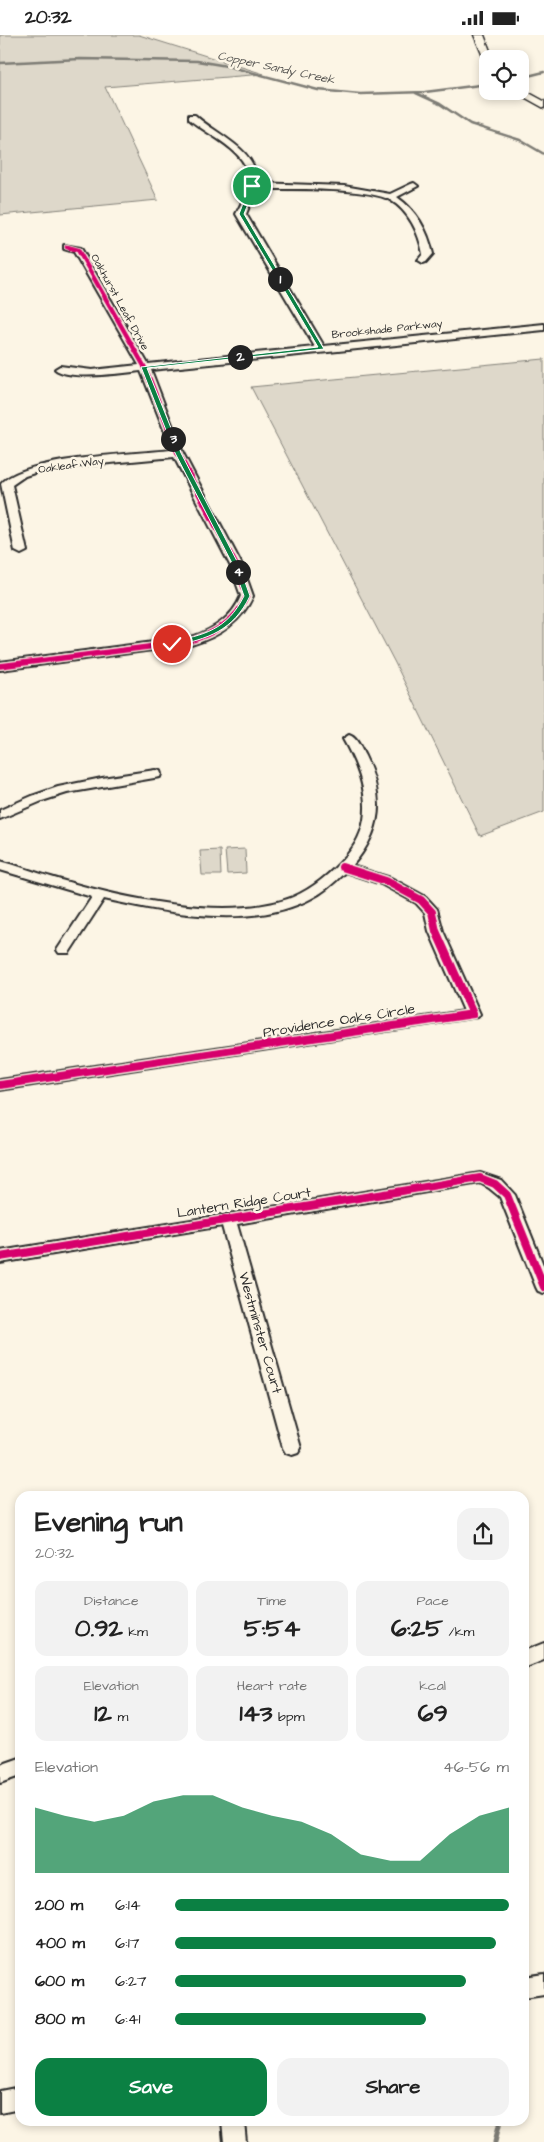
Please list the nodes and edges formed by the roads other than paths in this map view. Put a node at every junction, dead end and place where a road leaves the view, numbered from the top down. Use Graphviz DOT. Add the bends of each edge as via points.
graph roads {
  1 [pos="479,35"];
  2 [pos="485,50"];
  3 [pos="529,96"];
  4 [pos="544,105"];
  5 [pos="192,117"];
  6 [pos="252,186"];
  7 [pos="414,186"];
  8 [pos="390,197"];
  9 [pos="67,247"];
  10 [pos="422,260"];
  11 [pos="544,327"];
  12 [pos="321,349"];
  13 [pos="144,367"];
  14 [pos="60,369"];
  15 [pos="178,453"];
  16 [pos="21,551"];
  17 [pos="0,666"];
  18 [pos="349,739"];
  19 [pos="155,774"];
  20 [pos="0,815"];
  21 [pos="0,865"];
  22 [pos="342,867"];
  23 [pos="101,894"];
  24 [pos="64,950"];
  25 [pos="0,1085"];
  26 [pos="228,1219"];
  27 [pos="0,1257"];
  28 [pos="544,1287"];
  29 [pos="292,1448"];
  30 [pos="544,1651"];
  31 [pos="529,1657"];
  32 [pos="15,1769"];
  33 [pos="0,1774"];
  34 [pos="544,1984"];
  35 [pos="529,1986"];
  36 [pos="15,2099"];
  37 [pos="0,2102"];
  38 [pos="234,2126"];
  39 [pos="236,2142"];
  1 -- 2 [label="street"];
  3 -- 4 [label="street"];
  5 -- 6 [label="street" via="248,161"];
  6 -- 8 [label="street" via="326,188"];
  6 -- 12 [label="street" via="241,214"];
  7 -- 8 [label="street"];
  8 -- 10 [label="street" via="413,215 427,246 428,254"];
  9 -- 13 [label="street, Oakhurst Leaf Drive" via="78,250"];
  11 -- 12 [label="street, Brookshade Parkway"];
  12 -- 13 [label="street, Brookshade Parkway"];
  13 -- 14 [label="street, Brookshade Parkway" via="92,373"];
  13 -- 15 [label="street, Oakhurst Leaf Drive"];
  15 -- 16 [label="street, Oakleaf Way" via="46,466 21,474 6,484"];
  15 -- 17 [label="street, Oakhurst Leaf Drive" via="236,565 247,596 240,611 212,633 187,642"];
  18 -- 22 [label="street" via="359,755 373,798 373,808 366,837"];
  19 -- 20 [label="street" via="65,790"];
  21 -- 23 [label="street"];
  22 -- 23 [label="street" via="305,897 235,913 162,906"];
  22 -- 25 [label="street, Providence Oaks Circle" via="386,881 421,900 432,912 436,931 473,1014"];
  23 -- 24 [label="street"];
  26 -- 27 [label="street, Lantern Ridge Court"];
  26 -- 28 [label="street, Lantern Ridge Court" via="469,1179 492,1181 507,1195"];
  26 -- 29 [label="street, Westminster Court"];
  30 -- 31 [label="street"];
  32 -- 33 [label="street"];
  34 -- 35 [label="street"];
  36 -- 37 [label="street"];
  38 -- 39 [label="street"];
}
